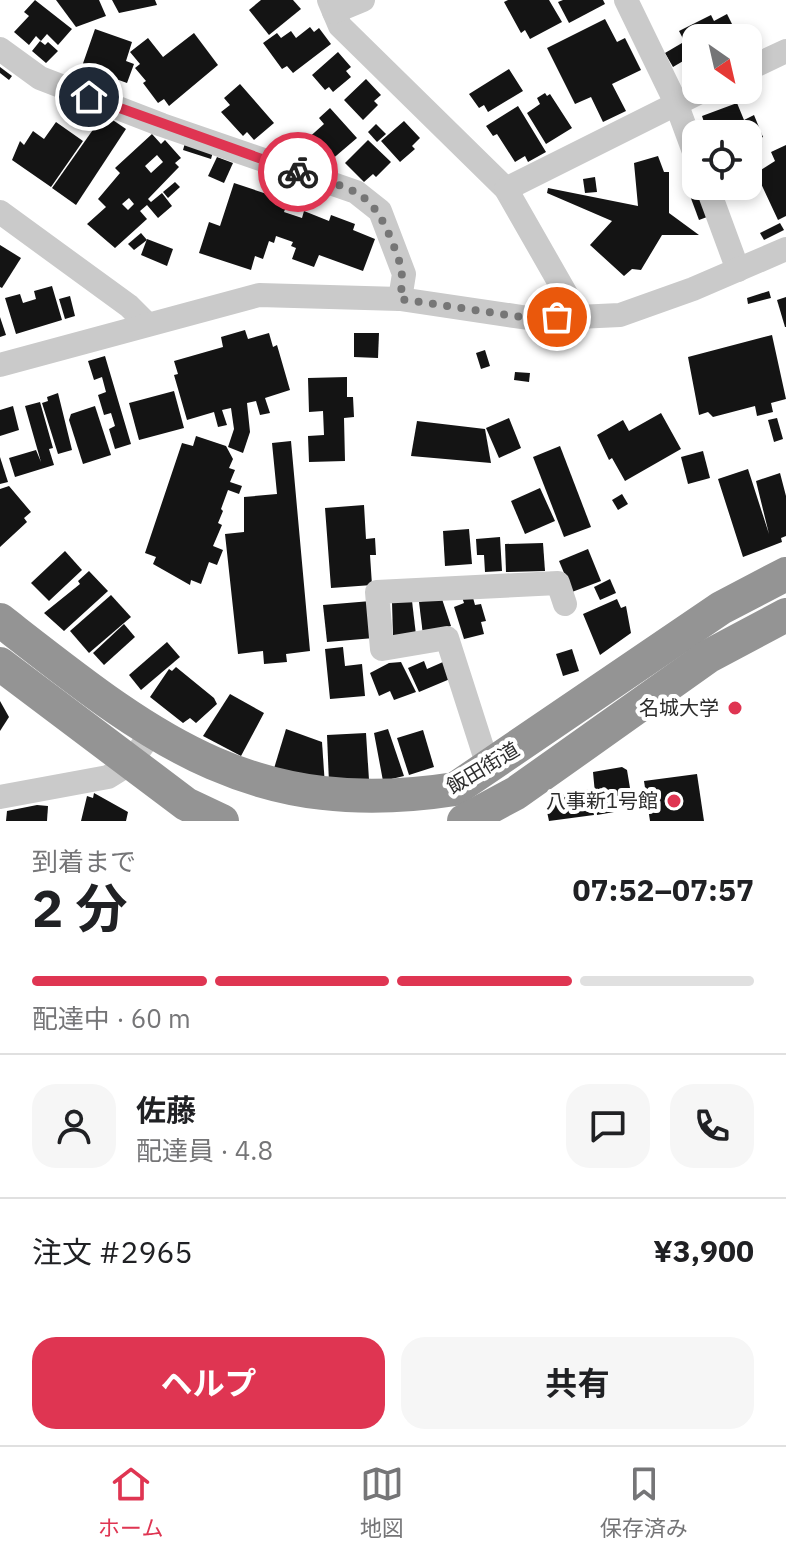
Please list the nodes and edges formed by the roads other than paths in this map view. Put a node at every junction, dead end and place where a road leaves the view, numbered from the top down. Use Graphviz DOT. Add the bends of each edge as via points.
graph roads {
  1 [pos="363,0"];
  2 [pos="626,0"];
  3 [pos="332,6"];
  4 [pos="0,49"];
  5 [pos="786,51"];
  6 [pos="762,62"];
  7 [pos="682,100"];
  8 [pos="676,103"];
  9 [pos="682,120"];
  10 [pos="506,189"];
  11 [pos="712,200"];
  12 [pos="0,212"];
  13 [pos="786,249"];
  14 [pos="738,270"];
  15 [pos="400,299"];
  16 [pos="578,315"];
  17 [pos="146,323"];
  18 [pos="0,365"];
  19 [pos="786,574"];
  20 [pos="565,604"];
  21 [pos="786,615"];
  22 [pos="0,620"];
  23 [pos="0,664"];
  24 [pos="138,751"];
  25 [pos="489,769"];
  26 [pos="0,797"];
  27 [pos="222,821"];
  28 [pos="464,821"];
  1 -- 3 [label="street"];
  2 -- 8 [label="street"];
  3 -- 10 [label="street" via="340,26"];
  4 -- 15 [label="street" via="40,78 356,192 380,211 404,274"];
  5 -- 6 [label="street"];
  7 -- 8 [label="street"];
  8 -- 9 [label="street"];
  8 -- 10 [label="street"];
  10 -- 16 [label="street"];
  11 -- 14 [label="street"];
  12 -- 17 [label="street"];
  13 -- 14 [label="street"];
  14 -- 16 [label="street" via="620,315"];
  15 -- 16 [label="street" via="535,319"];
  15 -- 17 [label="street" via="259,295"];
  17 -- 18 [label="street"];
  19 -- 25 [label="highway, 飯田街道" via="721,608"];
  20 -- 25 [label="street" via="558,583 377,592 382,649 447,638"];
  21 -- 28 [label="highway, 飯田街道" via="709,656 516,793"];
  22 -- 24 [label="highway, 飯田街道"];
  23 -- 24 [label="highway, 飯田街道"];
  24 -- 25 [label="highway, 飯田街道" via="267,803 318,812 354,812 425,800"];
  24 -- 26 [label="street" via="108,777"];
  24 -- 27 [label="highway, 飯田街道" via="186,804"];
}
